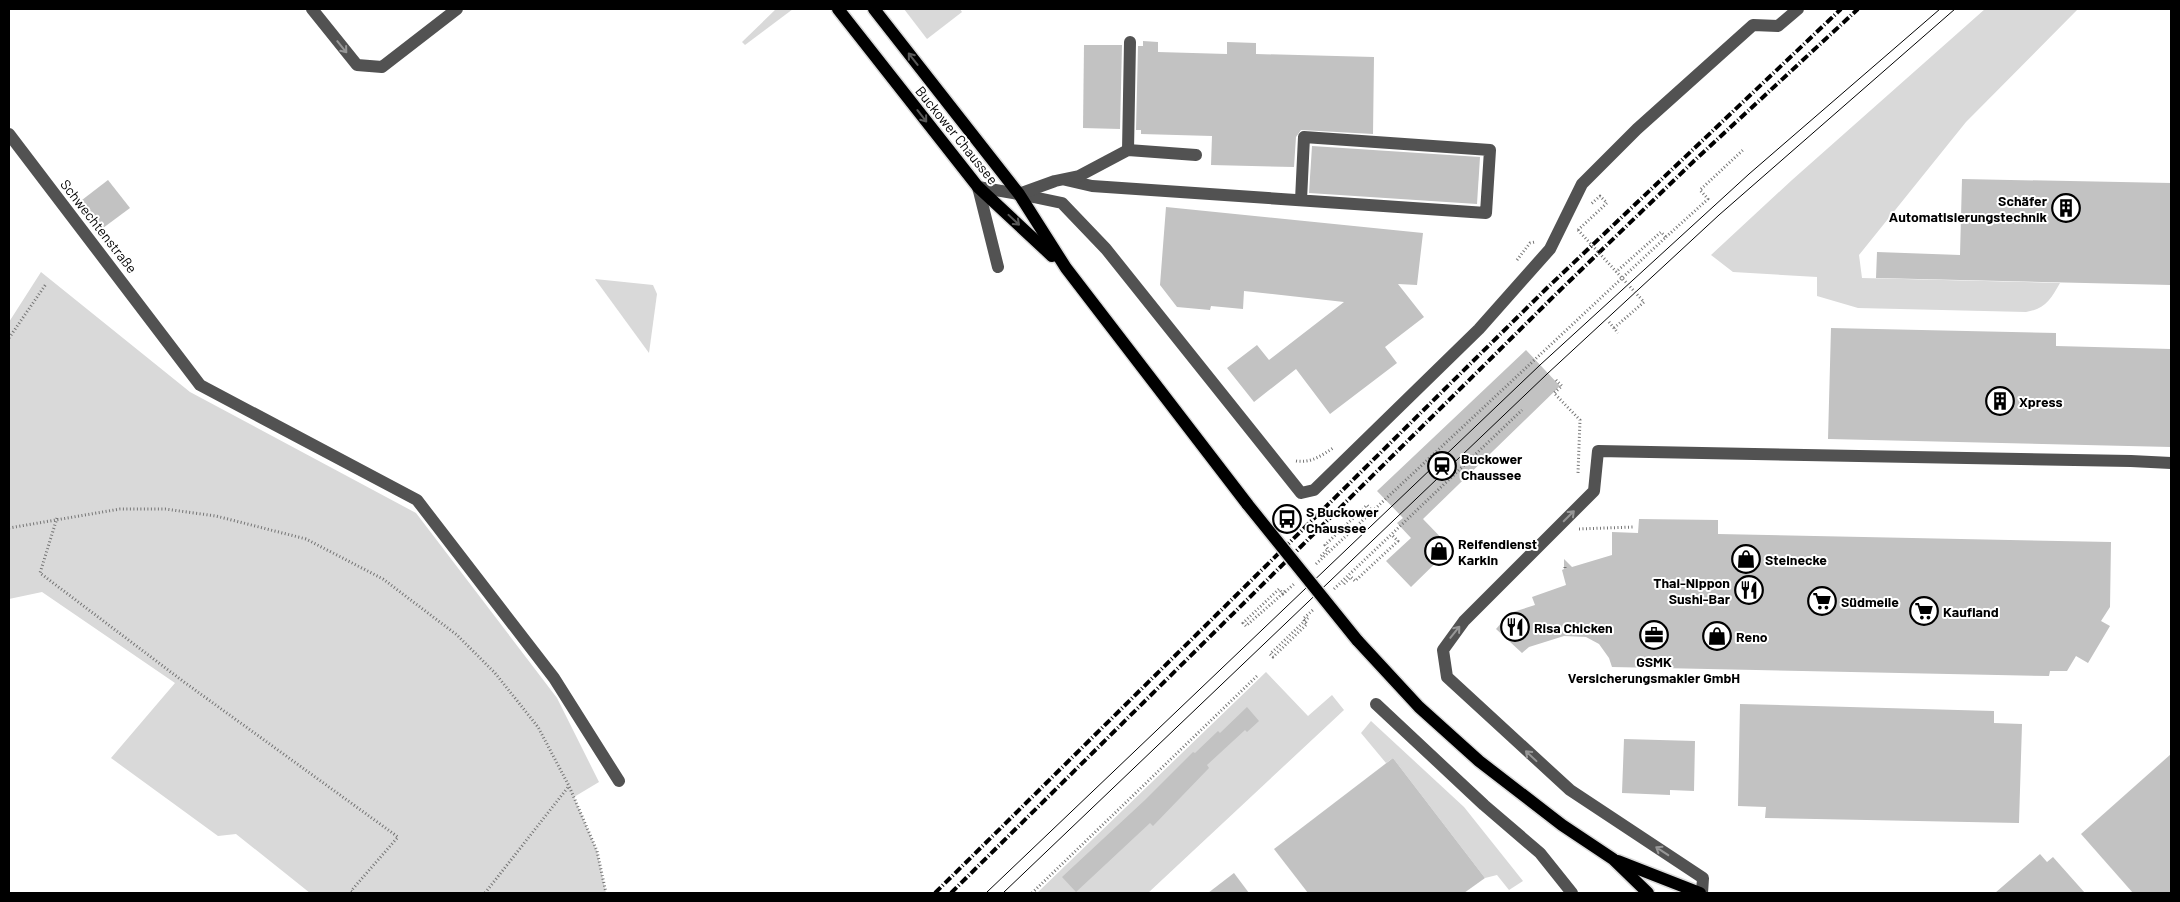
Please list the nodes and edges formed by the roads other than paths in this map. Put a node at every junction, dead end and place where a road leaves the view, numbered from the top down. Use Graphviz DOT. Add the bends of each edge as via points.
graph roads {
  1 [pos="312,9"];
  2 [pos="457,9"];
  3 [pos="838,9"];
  4 [pos="874,9"];
  5 [pos="1798,9"];
  6 [pos="1130,42"];
  7 [pos="9,134"];
  8 [pos="1128,150"];
  9 [pos="1196,155"];
  10 [pos="1066,180"];
  11 [pos="978,187"];
  12 [pos="1019,194"];
  13 [pos="1300,200"];
  14 [pos="998,267"];
  15 [pos="1066,268"];
  16 [pos="2171,464"];
  17 [pos="1376,704"];
  18 [pos="619,781"];
  19 [pos="1613,859"];
  20 [pos="1572,893"];
  21 [pos="1648,893"];
  22 [pos="1701,893"];
  1 -- 2 [label="street, one-way" via="357,66 382,67"];
  3 -- 11 [label="main road, Buckower Chaussee, one-way"];
  12 -- 4 [label="main road, Buckower Chaussee, one-way"];
  5 -- 12 [label="street" via="1778,26 1753,25 1637,129 1582,184 1550,249 1479,329 1314,490 1301,493 1106,249 1062,203"];
  6 -- 8 [label="street"];
  7 -- 18 [label="street, Schwechtenstraße" via="200,385 417,500 554,678"];
  8 -- 9 [label="street"];
  8 -- 10 [label="street"];
  10 -- 12 [label="street"];
  10 -- 13 [label="street" via="1092,186"];
  11 -- 12 [label="street"];
  11 -- 14 [label="street"];
  11 -- 15 [label="main road, Buckower Chaussee, one-way"];
  12 -- 15 [label="main road, Buckower Chaussee"];
  13 -- 13 [label="street" via="1486,213 1490,150 1304,137"];
  15 -- 19 [label="main road, Buckower Chaussee, bridge" via="1356,640 1419,707 1479,761"];
  22 -- 16 [label="street, one-way" via="1703,878 1570,790 1447,677 1444,650 1450,638 1594,491 1598,451 2122,460"];
  17 -- 20 [label="street" via="1484,805 1540,852"];
  19 -- 21 [label="main road, Buckower Chaussee"];
  19 -- 22 [label="main road, Buckower Chaussee"];
}
